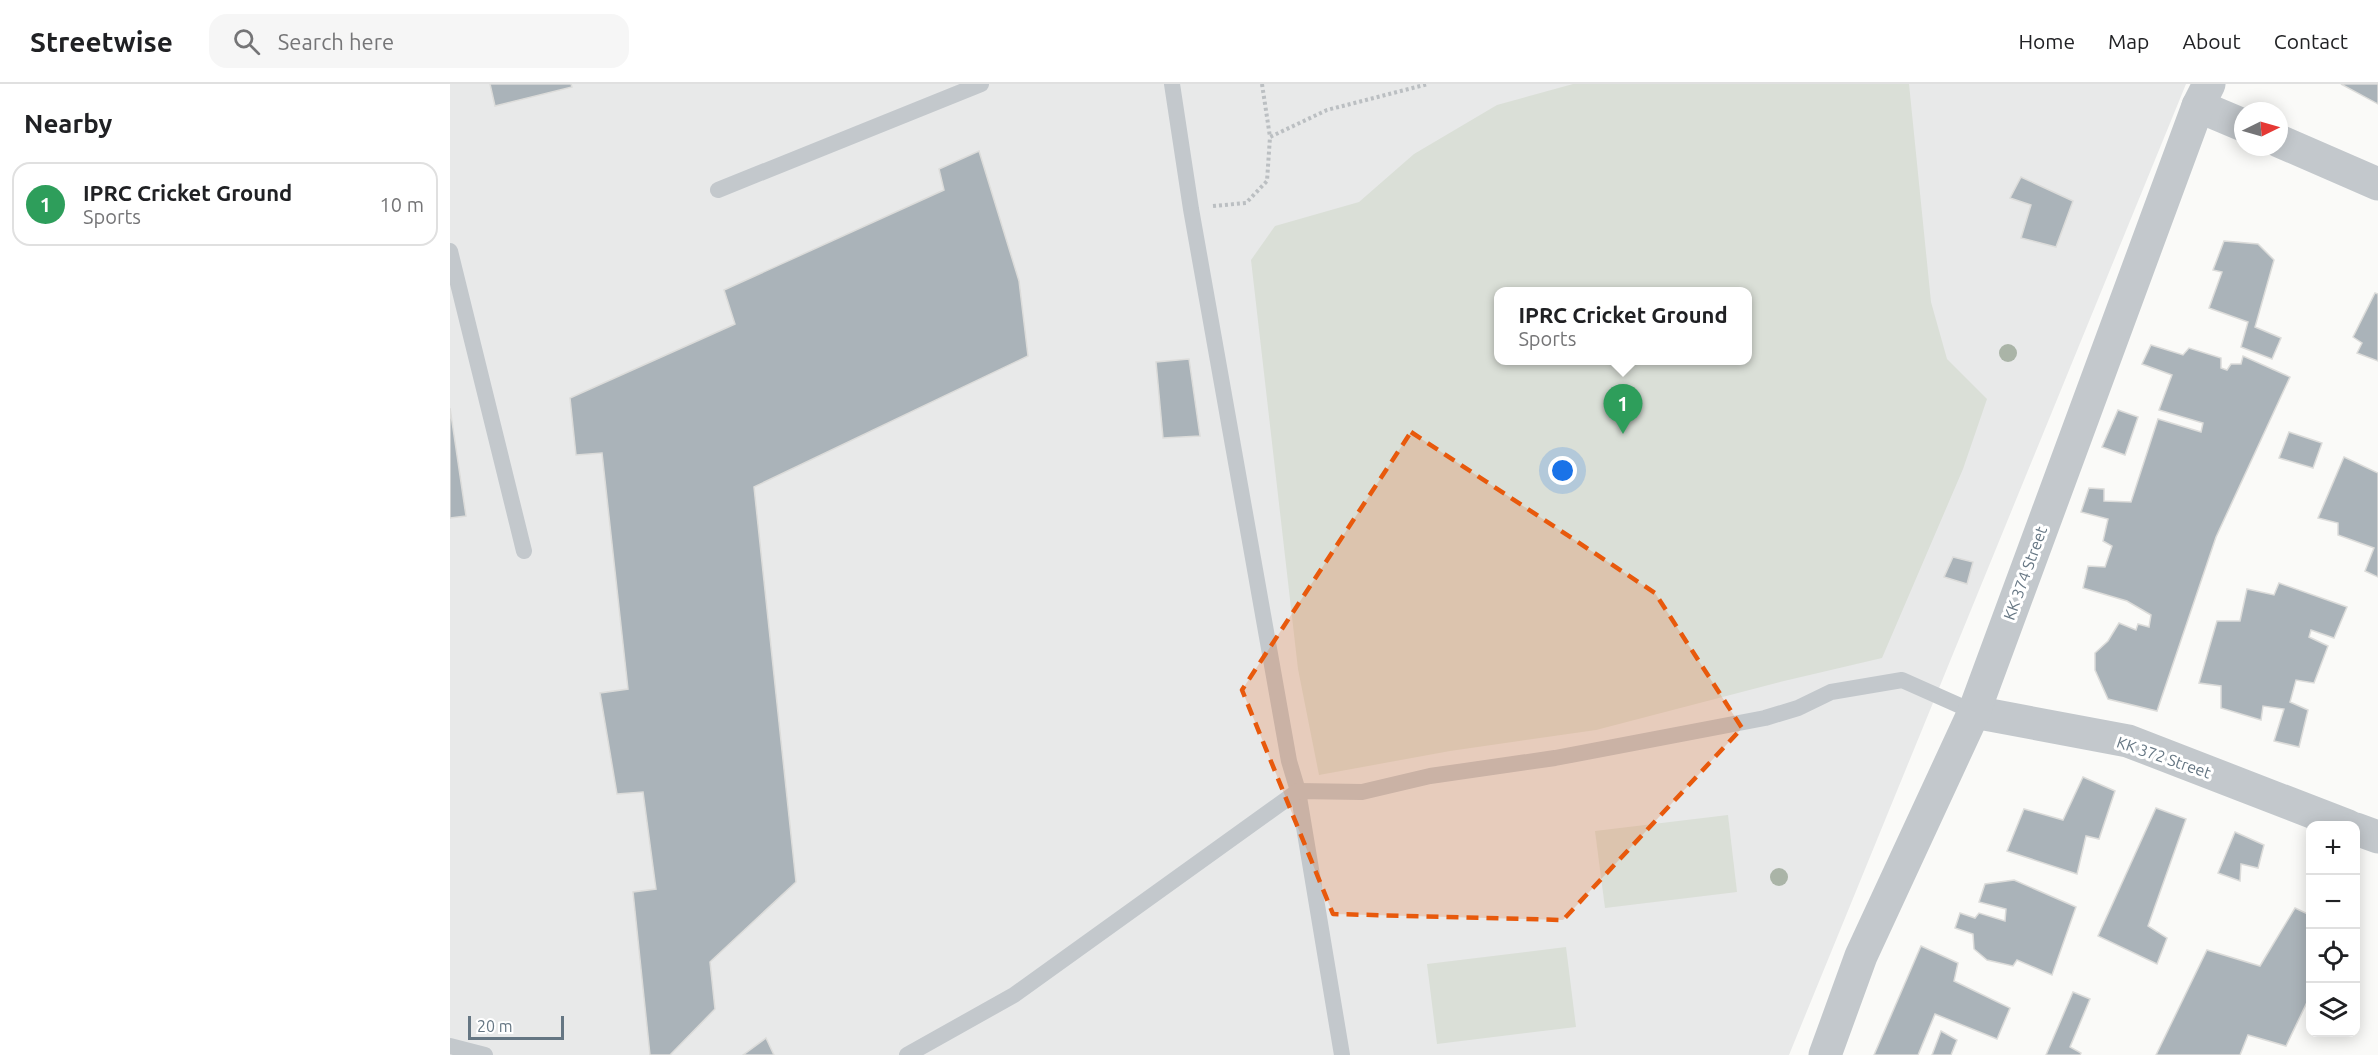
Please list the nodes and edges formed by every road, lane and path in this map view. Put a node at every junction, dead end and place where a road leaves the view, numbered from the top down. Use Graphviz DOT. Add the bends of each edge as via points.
graph roads {
  1 [pos="981,84"];
  2 [pos="1172,84"];
  3 [pos="1262,84"];
  4 [pos="1428,84"];
  5 [pos="2203,95"];
  6 [pos="2234,119"];
  7 [pos="1270,137"];
  8 [pos="2288,145"];
  9 [pos="2378,184"];
  10 [pos="718,190"];
  11 [pos="1191,209"];
  12 [pos="450,251"];
  13 [pos="524,551"];
  14 [pos="1974,712"];
  15 [pos="1298,791"];
  16 [pos="2338,821"];
  17 [pos="2360,830"];
  18 [pos="2378,837"];
  19 [pos="450,1046"];
  20 [pos="485,1055"];
  21 [pos="907,1055"];
  22 [pos="1342,1055"];
  23 [pos="1825,1055"];
  1 -- 10 [label="lane"];
  2 -- 11 [label="lane"];
  3 -- 7 [label="path"];
  4 -- 7 [label="path" via="1327,110"];
  5 -- 6 [label="street"];
  5 -- 14 [label="street, KK 374 Street"];
  7 -- 11 [label="path" via="1268,181 1246,203"];
  8 -- 9 [label="street"];
  11 -- 15 [label="lane" via="1289,761"];
  12 -- 13 [label="lane"];
  14 -- 15 [label="lane" via="1902,680 1831,692 1765,718 1555,758 1430,776 1362,792"];
  14 -- 16 [label="street, KK 372 Street" via="2128,741"];
  14 -- 23 [label="street, KK 374 Street" via="1861,956"];
  15 -- 21 [label="lane" via="1014,995"];
  15 -- 22 [label="lane"];
  17 -- 18 [label="street"];
  19 -- 20 [label="lane"];
}
